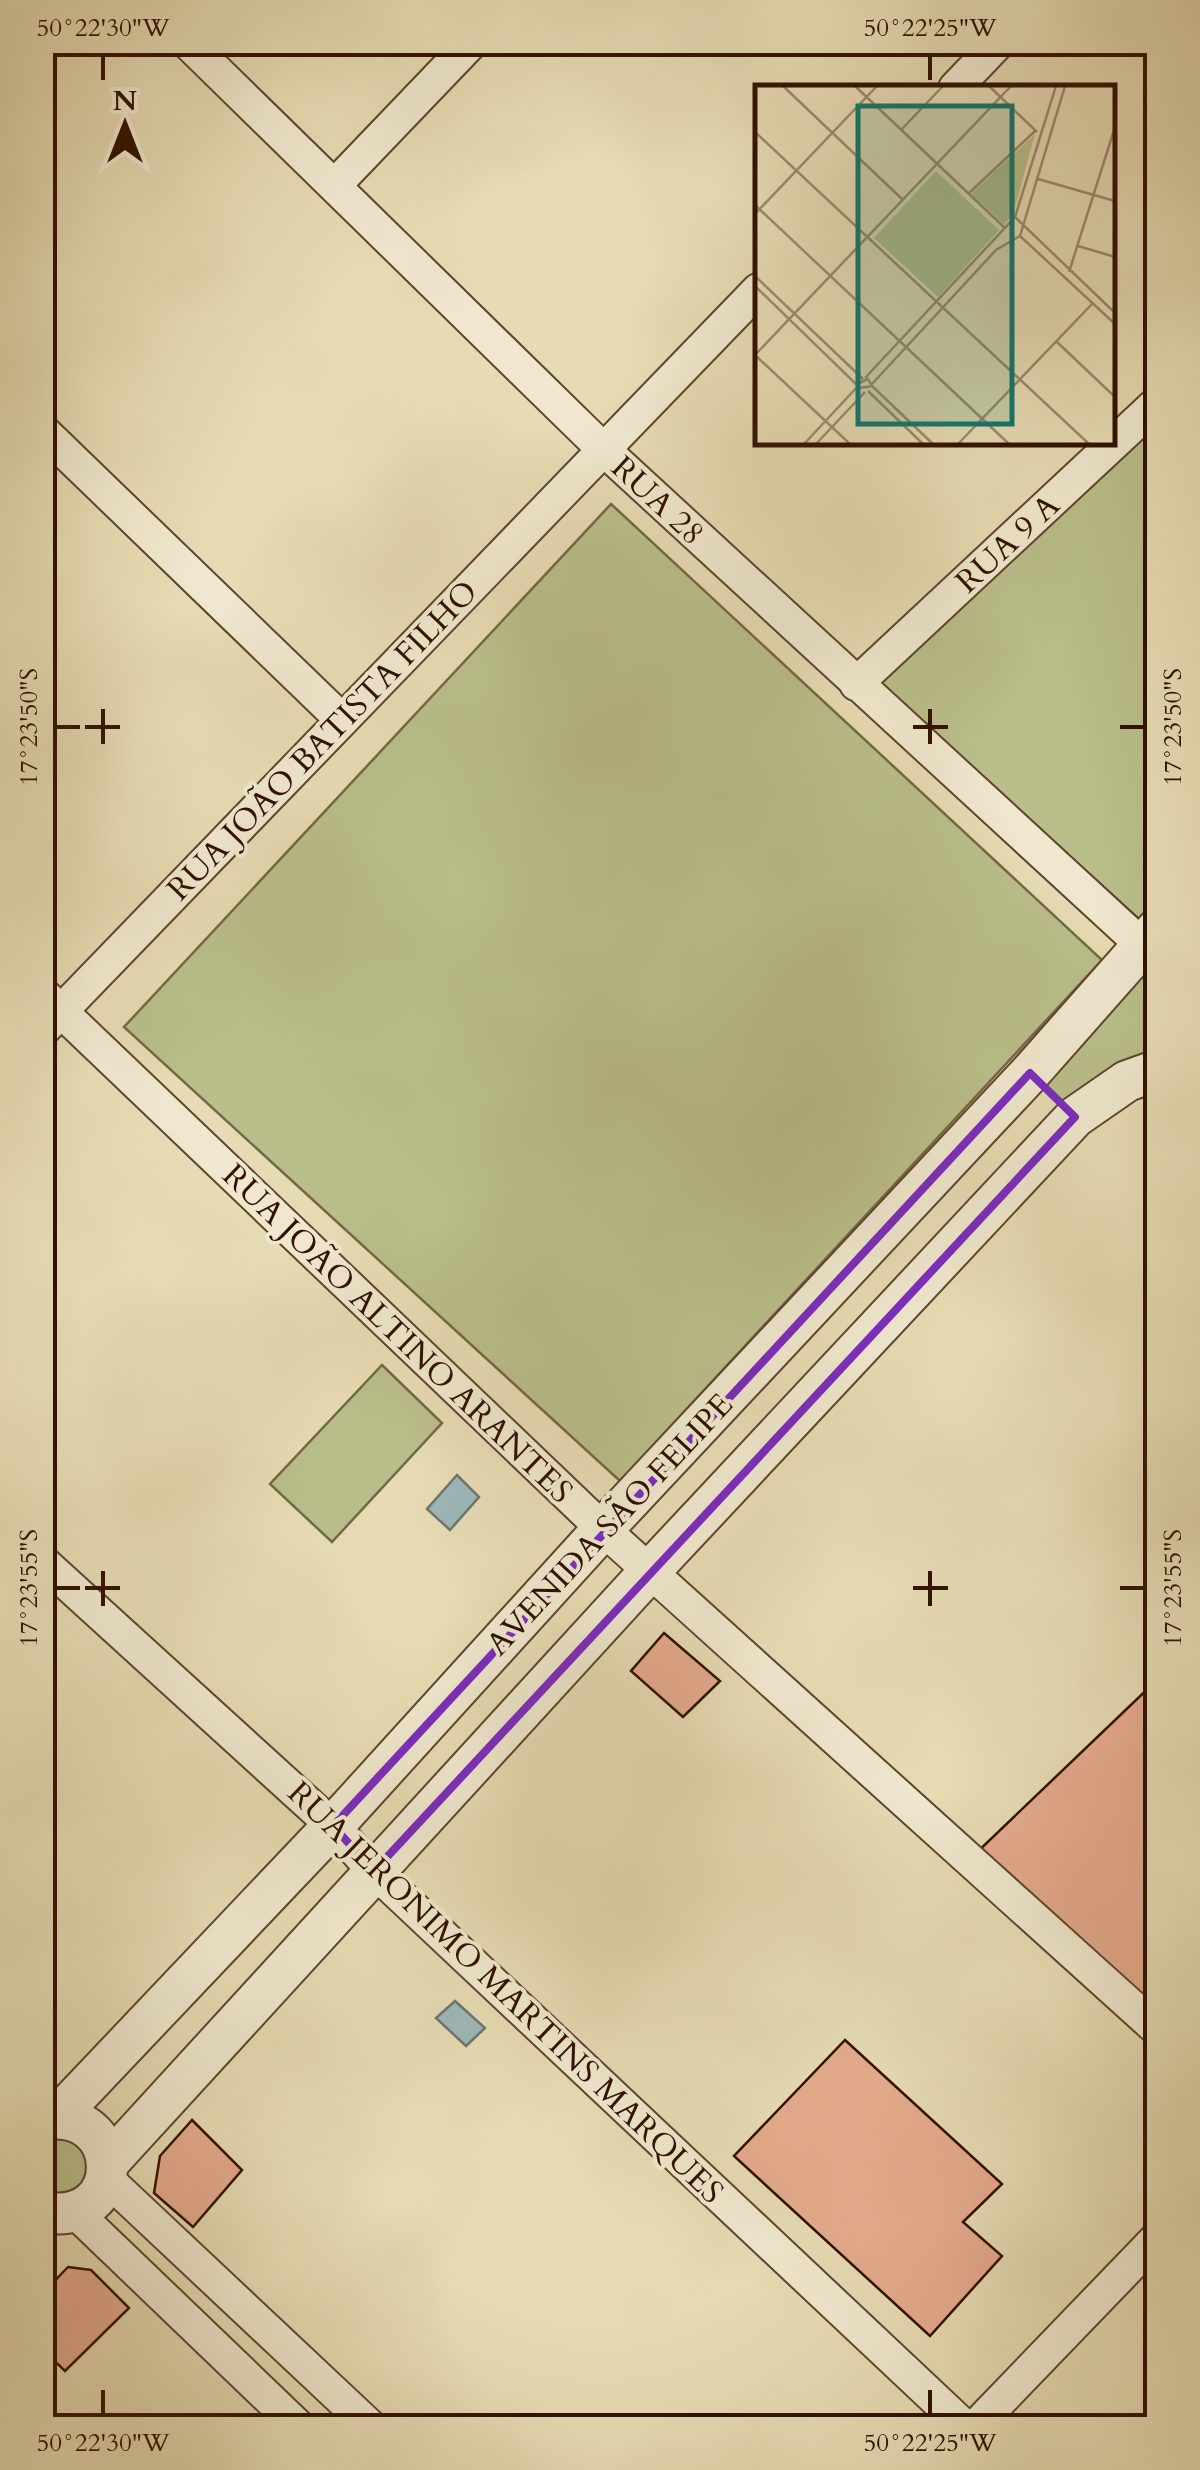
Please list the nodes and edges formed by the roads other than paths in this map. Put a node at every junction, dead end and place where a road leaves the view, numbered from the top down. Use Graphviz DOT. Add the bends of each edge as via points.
graph roads {
  1 [pos="187,42"];
  2 [pos="472,42"];
  3 [pos="999,42"];
  4 [pos="958,85"];
  5 [pos="335,184"];
  6 [pos="755,293"];
  7 [pos="1158,402"];
  8 [pos="42,430"];
  9 [pos="1115,442"];
  10 [pos="1112,445"];
  11 [pos="602,449"];
  12 [pos="856,684"];
  13 [pos="342,720"];
  14 [pos="1150,936"];
  15 [pos="49,1012"];
  16 [pos="1158,1070"];
  17 [pos="1030,1073"];
  18 [pos="1075,1117"];
  19 [pos="602,1528"];
  20 [pos="42,1561"];
  21 [pos="650,1571"];
  22 [pos="334,1826"];
  23 [pos="374,1871"];
  24 [pos="1158,2030"];
  25 [pos="50,2119"];
  26 [pos="108,2171"];
  27 [pos="56,2219"];
  28 [pos="1158,2237"];
  29 [pos="300,2428"];
  30 [pos="372,2428"];
  31 [pos="966,2428"];
  32 [pos="974,2428"];
  1 -- 5 [label="street, RUA 28"];
  2 -- 5 [label="street"];
  3 -- 4 [label="street"];
  5 -- 11 [label="street, RUA 28"];
  6 -- 11 [label="street, RUA JOÃO BATISTA FILHO"];
  7 -- 9 [label="street, RUA 9 A"];
  8 -- 13 [label="street"];
  10 -- 12 [label="street, RUA 9 A"];
  11 -- 12 [label="street, RUA 28"];
  11 -- 13 [label="street, RUA JOÃO BATISTA FILHO"];
  12 -- 14 [label="street, RUA 28"];
  13 -- 15 [label="street, RUA JOÃO BATISTA FILHO"];
  14 -- 17 [label="street, AVENIDA SÃO FELIPE"];
  15 -- 19 [label="street, RUA JOÃO ALTINO ARANTES"];
  16 -- 18 [label="street, AVENIDA SÃO FELIPE" via="1126,1082"];
  17 -- 18 [label="street"];
  17 -- 19 [label="street, AVENIDA SÃO FELIPE"];
  18 -- 21 [label="street, AVENIDA SÃO FELIPE"];
  19 -- 21 [label="street, RUA JOÃO ALTINO ARANTES"];
  19 -- 22 [label="street, AVENIDA SÃO FELIPE"];
  20 -- 22 [label="street, RUA JERONIMO MARTINS MARQUES"];
  21 -- 23 [label="street, AVENIDA SÃO FELIPE"];
  21 -- 24 [label="street, RUA JOÃO ALTINO ARANTES"];
  22 -- 23 [label="street, RUA JERONIMO MARTINS MARQUES"];
  22 -- 25 [label="street, AVENIDA SÃO FELIPE"];
  23 -- 26 [label="street, AVENIDA SÃO FELIPE"];
  23 -- 31 [label="street, RUA JERONIMO MARTINS MARQUES"];
  25 -- 26 [label="street" via="81,2123 100,2140"];
  26 -- 27 [label="street, AVENIDA SÃO FELIPE" via="95,2200"];
  26 -- 30 [label="street"];
  27 -- 29 [label="street"];
  28 -- 32 [label="street"];
}
